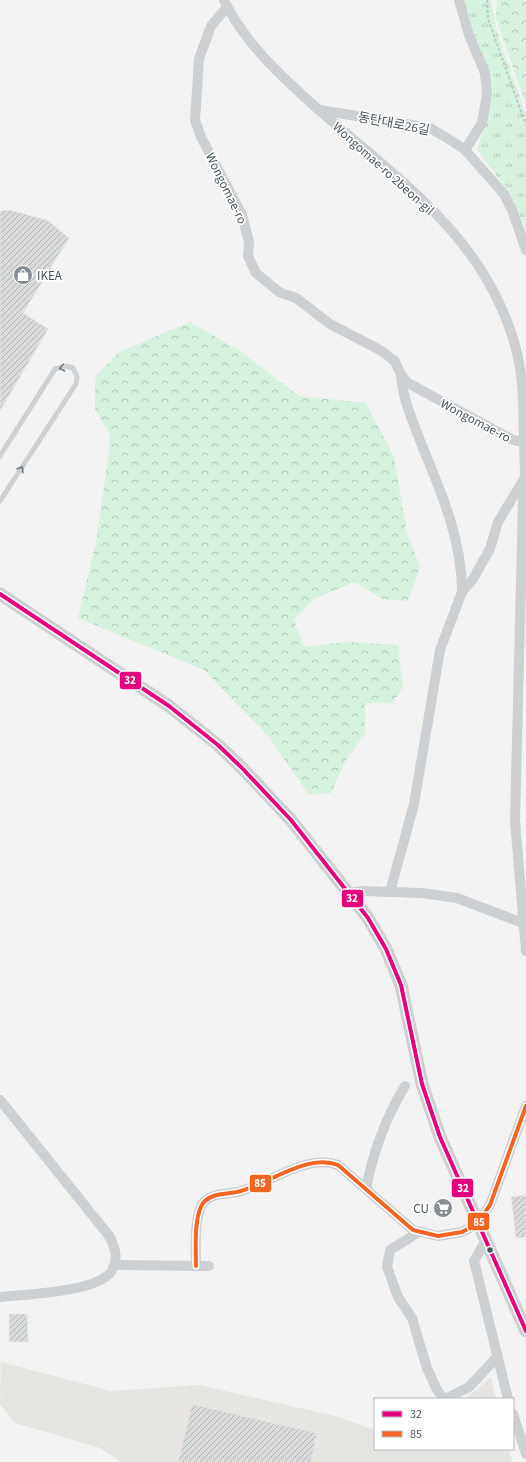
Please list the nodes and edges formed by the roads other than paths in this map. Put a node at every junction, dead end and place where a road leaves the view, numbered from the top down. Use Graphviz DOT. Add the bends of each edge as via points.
graph roads {
  1 [pos="459,0"];
  2 [pos="226,3"];
  3 [pos="319,110"];
  4 [pos="464,150"];
  5 [pos="526,250"];
  6 [pos="401,375"];
  7 [pos="525,440"];
  8 [pos="0,456"];
  9 [pos="525,477"];
  10 [pos="0,501"];
  11 [pos="462,592"];
  12 [pos="0,594"];
  13 [pos="390,892"];
  14 [pos="348,893"];
  15 [pos="523,923"];
  16 [pos="526,950"];
  17 [pos="405,1086"];
  18 [pos="0,1100"];
  19 [pos="526,1106"];
  20 [pos="366,1189"];
  21 [pos="477,1224"];
  22 [pos="419,1232"];
  23 [pos="485,1242"];
  24 [pos="115,1265"];
  25 [pos="196,1266"];
  26 [pos="209,1266"];
  27 [pos="0,1296"];
  28 [pos="526,1331"];
  29 [pos="498,1356"];
  30 [pos="443,1398"];
  31 [pos="446,1398"];
  32 [pos="508,1398"];
  33 [pos="514,1417"];
  34 [pos="526,1454"];
  1 -- 4 [label="street" via="469,35 485,73 487,94 482,123"];
  2 -- 3 [label="street, Wongomae-ro 2beon-gil" via="244,34 270,65"];
  2 -- 6 [label="street, Wongomae-ro" via="211,26 199,59 195,120 200,137 242,215 248,235 248,256 256,273 279,292 296,298 330,324 380,350 395,361"];
  3 -- 4 [label="street, 동탄대로26길" via="430,128"];
  3 -- 7 [label="street, Wongomae-ro 2beon-gil" via="423,199 467,248 493,289 517,353 523,395"];
  4 -- 5 [label="street, 동탄대로26길" via="504,194"];
  6 -- 7 [label="street, Wongomae-ro" via="408,382 511,440"];
  6 -- 11 [label="street" via="407,407 451,520 462,571"];
  7 -- 9 [label="street, Wongomae-ro"];
  10 -- 8 [label="lane, one-way" via="76,384 77,376 73,368 66,366 55,369"];
  9 -- 11 [label="street" via="498,522 490,549 473,579"];
  9 -- 15 [label="street, Wongomae-ro" via="516,821"];
  11 -- 13 [label="street" via="440,650 414,804"];
  12 -- 14 [label="street" via="193,724 241,767 291,820"];
  13 -- 14 [label="street"];
  13 -- 15 [label="street" via="457,898"];
  14 -- 21 [label="street" via="368,918 394,967 431,1114"];
  15 -- 16 [label="street, Wongomae-ro"];
  17 -- 20 [label="street" via="380,1134 371,1160"];
  18 -- 24 [label="street" via="110,1237 116,1252"];
  19 -- 21 [label="street" via="490,1205"];
  20 -- 22 [label="street" via="404,1224"];
  20 -- 25 [label="street" via="338,1165 330,1162 302,1166 238,1192 214,1196 204,1201 198,1214"];
  21 -- 22 [label="street" via="462,1232 438,1236"];
  21 -- 23 [label="street"];
  22 -- 30 [label="street" via="390,1250 387,1267 398,1297 412,1318 428,1368"];
  23 -- 28 [label="street"];
  23 -- 29 [label="street" via="474,1261"];
  24 -- 25 [label="street"];
  24 -- 27 [label="street" via="106,1277 79,1289"];
  25 -- 26 [label="street"];
  29 -- 31 [label="street" via="469,1387"];
  29 -- 32 [label="street"];
  33 -- 34 [label="street"];
}
